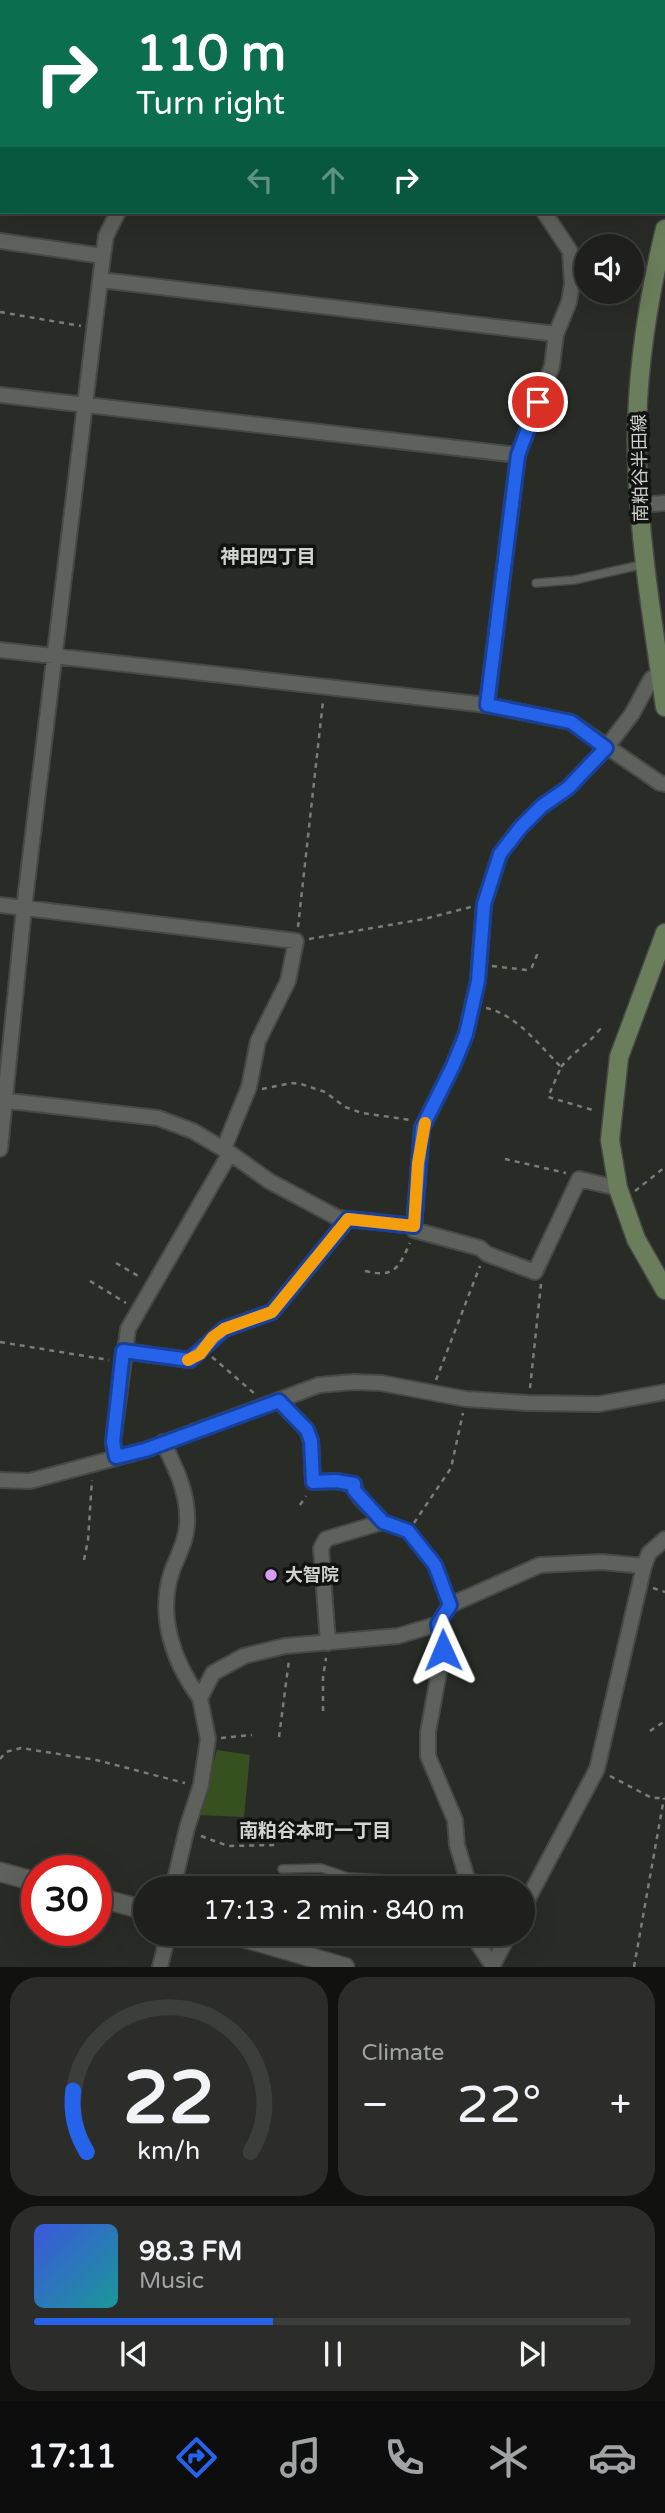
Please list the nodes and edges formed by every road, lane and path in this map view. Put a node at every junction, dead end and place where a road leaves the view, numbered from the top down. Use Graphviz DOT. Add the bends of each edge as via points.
graph roads {
  1 [pos="117,214"];
  2 [pos="545,214"];
  3 [pos="665,229"];
  4 [pos="0,241"];
  5 [pos="103,256"];
  6 [pos="101,280"];
  7 [pos="0,312"];
  8 [pos="95,328"];
  9 [pos="556,334"];
  10 [pos="0,395"];
  11 [pos="86,404"];
  12 [pos="518,455"];
  13 [pos="665,503"];
  14 [pos="639,505"];
  15 [pos="645,564"];
  16 [pos="536,583"];
  17 [pos="660,636"];
  18 [pos="0,650"];
  19 [pos="56,656"];
  20 [pos="660,675"];
  21 [pos="325,687"];
  22 [pos="487,705"];
  23 [pos="665,707"];
  24 [pos="606,748"];
  25 [pos="665,783"];
  26 [pos="484,904"];
  27 [pos="0,905"];
  28 [pos="24,908"];
  29 [pos="665,933"];
  30 [pos="296,941"];
  31 [pos="539,950"];
  32 [pos="479,964"];
  33 [pos="472,1005"];
  34 [pos="597,1025"];
  35 [pos="561,1067"];
  36 [pos="249,1087"];
  37 [pos="2,1101"];
  38 [pos="612,1114"];
  39 [pos="425,1122"];
  40 [pos="0,1149"];
  41 [pos="227,1150"];
  42 [pos="505,1158"];
  43 [pos="665,1167"];
  44 [pos="579,1179"];
  45 [pos="620,1193"];
  46 [pos="348,1219"];
  47 [pos="414,1228"];
  48 [pos="485,1252"];
  49 [pos="116,1263"];
  50 [pos="365,1272"];
  51 [pos="535,1272"];
  52 [pos="90,1281"];
  53 [pos="156,1281"];
  54 [pos="665,1290"];
  55 [pos="138,1309"];
  56 [pos="0,1342"];
  57 [pos="203,1350"];
  58 [pos="123,1355"];
  59 [pos="665,1392"];
  60 [pos="431,1393"];
  61 [pos="466,1399"];
  62 [pos="274,1403"];
  63 [pos="528,1403"];
  64 [pos="163,1442"];
  65 [pos="116,1457"];
  66 [pos="94,1463"];
  67 [pos="0,1480"];
  68 [pos="383,1522"];
  69 [pos="408,1531"];
  70 [pos="665,1539"];
  71 [pos="84,1560"];
  72 [pos="644,1566"];
  73 [pos="450,1605"];
  74 [pos="438,1624"];
  75 [pos="327,1643"];
  76 [pos="292,1646"];
  77 [pos="200,1698"];
  78 [pos="323,1711"];
  79 [pos="665,1721"];
  80 [pos="650,1731"];
  81 [pos="252,1735"];
  82 [pos="279,1737"];
  83 [pos="208,1739"];
  84 [pos="0,1759"];
  85 [pos="597,1769"];
  86 [pos="201,1785"];
  87 [pos="665,1798"];
  88 [pos="187,1828"];
  89 [pos="277,1845"];
  90 [pos="282,1869"];
  91 [pos="0,1872"];
  92 [pos="176,1876"];
  93 [pos="345,1876"];
  94 [pos="466,1876"];
  95 [pos="21,1878"];
  96 [pos="535,1885"];
  97 [pos="112,1901"];
  98 [pos="133,1907"];
  99 [pos="165,1946"];
  100 [pos="260,1946"];
  101 [pos="480,1946"];
  102 [pos="503,1946"];
  103 [pos="294,1960"];
  104 [pos="493,1966"];
  105 [pos="160,1967"];
  106 [pos="345,1967"];
  107 [pos="634,1967"];
  1 -- 5 [label="street"];
  2 -- 9 [label="street" via="570,251 573,272 569,302"];
  3 -- 14 [label="main road, 南粕谷半田線" via="641,378"];
  4 -- 5 [label="street"];
  5 -- 6 [label="street"];
  6 -- 8 [label="street"];
  6 -- 9 [label="street"];
  7 -- 8 [label="path"];
  8 -- 11 [label="street"];
  9 -- 12 [label="street" via="552,366"];
  10 -- 11 [label="street"];
  11 -- 12 [label="street"];
  11 -- 19 [label="street"];
  12 -- 22 [label="street"];
  13 -- 14 [label="street"];
  14 -- 15 [label="main road, 南粕谷半田線"];
  15 -- 16 [label="lane" via="574,580"];
  15 -- 17 [label="main road, 南粕谷半田線"];
  17 -- 20 [label="main road, 南粕谷半田線"];
  18 -- 19 [label="street"];
  19 -- 21 [label="street"];
  19 -- 28 [label="street"];
  20 -- 23 [label="main road, 南粕谷半田線"];
  20 -- 24 [label="street" via="651,679"];
  21 -- 22 [label="street"];
  21 -- 30 [label="path"];
  22 -- 24 [label="street" via="571,722"];
  24 -- 25 [label="street"];
  24 -- 26 [label="street" via="507,845 491,876"];
  26 -- 30 [label="path"];
  26 -- 32 [label="street"];
  27 -- 28 [label="street"];
  28 -- 30 [label="street"];
  28 -- 37 [label="street"];
  29 -- 38 [label="main road" via="619,1057"];
  30 -- 36 [label="street" via="281,999 258,1041"];
  31 -- 32 [label="path" via="527,970"];
  32 -- 33 [label="street"];
  33 -- 35 [label="path" via="497,1010 526,1031"];
  33 -- 39 [label="street" via="466,1034"];
  34 -- 35 [label="path" via="600,1029 594,1037 572,1052"];
  35 -- 38 [label="path" via="548,1097"];
  36 -- 39 [label="path" via="266,1090 301,1084 325,1092 345,1107"];
  36 -- 41 [label="street"];
  37 -- 40 [label="street"];
  37 -- 41 [label="street" via="158,1118"];
  38 -- 45 [label="main road" via="610,1140"];
  39 -- 47 [label="street"];
  41 -- 46 [label="street" via="269,1181"];
  41 -- 53 [label="street"];
  42 -- 44 [label="path"];
  43 -- 45 [label="path" via="629,1195"];
  44 -- 45 [label="street"];
  44 -- 51 [label="street"];
  45 -- 54 [label="main road" via="636,1239"];
  46 -- 47 [label="street"];
  46 -- 57 [label="street" via="272,1312 224,1329"];
  47 -- 48 [label="street"];
  47 -- 50 [label="path" via="401,1262 391,1272"];
  48 -- 51 [label="street"];
  48 -- 60 [label="path"];
  49 -- 53 [label="path"];
  51 -- 63 [label="path" via="542,1274"];
  52 -- 55 [label="path"];
  53 -- 55 [label="street"];
  55 -- 58 [label="street"];
  56 -- 58 [label="path" via="69,1355"];
  57 -- 58 [label="street" via="190,1360"];
  57 -- 62 [label="path"];
  58 -- 65 [label="street" via="113,1442"];
  59 -- 63 [label="street" via="599,1404"];
  60 -- 61 [label="street"];
  60 -- 62 [label="street" via="353,1382 320,1385"];
  61 -- 63 [label="street"];
  61 -- 69 [label="path" via="451,1468"];
  62 -- 64 [label="street"];
  62 -- 68 [label="street" via="307,1430 313,1482 354,1484 354,1490"];
  64 -- 65 [label="street"];
  64 -- 77 [label="street" via="185,1493 187,1524 165,1599 166,1617 183,1671"];
  65 -- 66 [label="street"];
  66 -- 67 [label="street" via="30,1481"];
  66 -- 71 [label="path"];
  68 -- 69 [label="lane"];
  68 -- 75 [label="street" via="326,1539 321,1548"];
  69 -- 73 [label="lane" via="435,1565"];
  70 -- 72 [label="street" via="649,1553"];
  72 -- 73 [label="street" via="602,1562 540,1565"];
  72 -- 85 [label="street"];
  73 -- 74 [label="street"];
  74 -- 75 [label="street" via="398,1636"];
  74 -- 94 [label="street" via="443,1650 428,1756 450,1807"];
  75 -- 76 [label="street"];
  75 -- 78 [label="path"];
  76 -- 77 [label="street" via="244,1656 213,1673"];
  76 -- 82 [label="path"];
  77 -- 83 [label="street"];
  79 -- 80 [label="path"];
  81 -- 83 [label="path"];
  83 -- 86 [label="street"];
  84 -- 86 [label="path" via="21,1748"];
  85 -- 87 [label="path" via="652,1798"];
  85 -- 96 [label="street"];
  86 -- 88 [label="street"];
  87 -- 107 [label="path"];
  88 -- 89 [label="path" via="228,1846"];
  88 -- 92 [label="street"];
  90 -- 93 [label="lane" via="321,1868"];
  91 -- 95 [label="street"];
  97 -- 98 [label="street"];
  99 -- 105 [label="street"];
  100 -- 103 [label="street"];
  101 -- 104 [label="street"];
  102 -- 104 [label="street"];
  103 -- 106 [label="street"];
}
